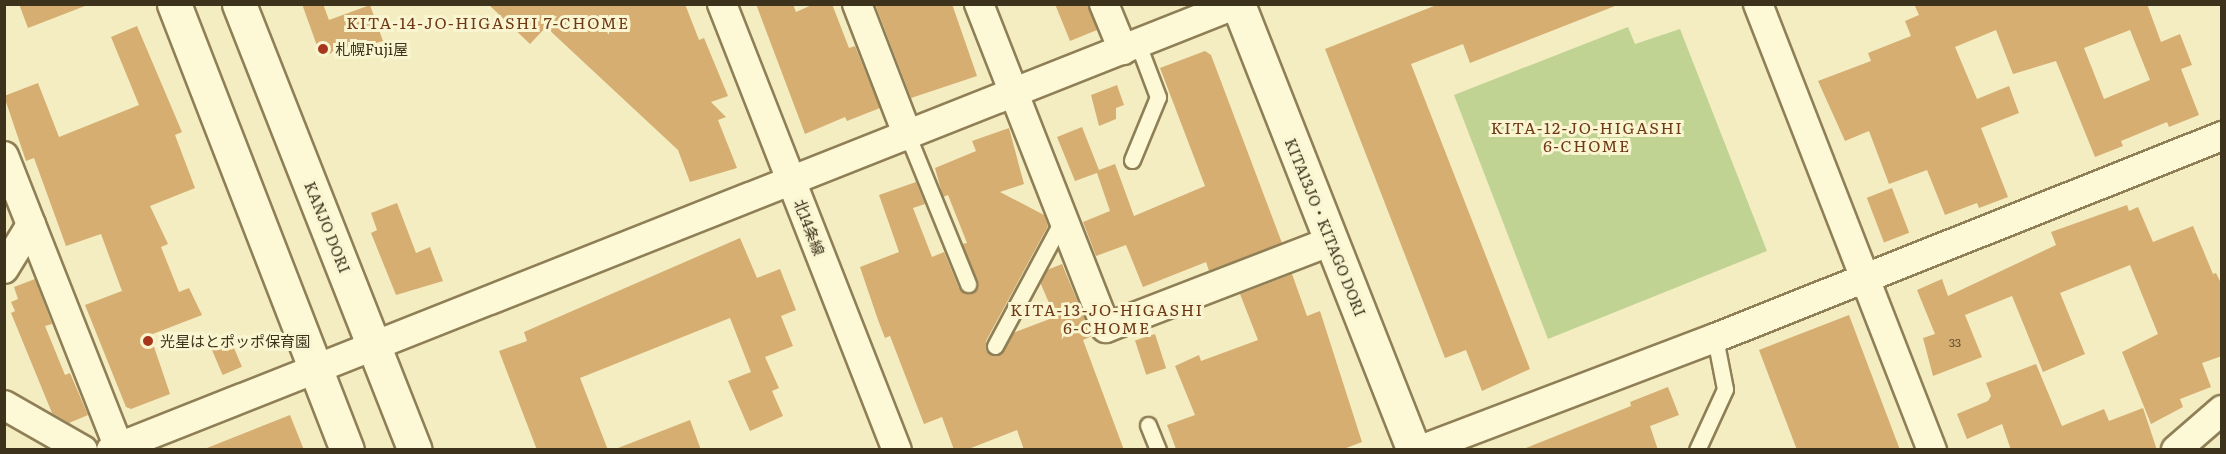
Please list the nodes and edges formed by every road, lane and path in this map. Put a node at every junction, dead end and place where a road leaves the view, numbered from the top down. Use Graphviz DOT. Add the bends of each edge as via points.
graph roads {
  1 [pos="174,4"];
  2 [pos="239,4"];
  3 [pos="722,4"];
  4 [pos="857,4"];
  5 [pos="979,4"];
  6 [pos="1104,4"];
  7 [pos="1237,4"];
  8 [pos="1758,4"];
  9 [pos="1131,47"];
  10 [pos="1015,93"];
  11 [pos="908,136"];
  12 [pos="2222,136"];
  13 [pos="4,156"];
  14 [pos="1132,160"];
  15 [pos="792,180"];
  16 [pos="1064,219"];
  17 [pos="31,225"];
  18 [pos="1332,241"];
  19 [pos="4,269"];
  20 [pos="1865,277"];
  21 [pos="968,284"];
  22 [pos="1715,338"];
  23 [pos="375,345"];
  24 [pos="995,346"];
  25 [pos="315,368"];
  26 [pos="4,405"];
  27 [pos="2222,410"];
  28 [pos="1148,425"];
  29 [pos="117,448"];
  30 [pos="83,450"];
  31 [pos="347,450"];
  32 [pos="415,450"];
  33 [pos="897,450"];
  34 [pos="1158,450"];
  35 [pos="1414,450"];
  36 [pos="1420,450"];
  37 [pos="1697,450"];
  38 [pos="1932,450"];
  39 [pos="2176,450"];
  1 -- 25 [label="street"];
  2 -- 23 [label="street, KANJO DORI"];
  3 -- 15 [label="street, 北14条線"];
  4 -- 11 [label="street"];
  5 -- 10 [label="street"];
  6 -- 9 [label="street"];
  7 -- 9 [label="street"];
  7 -- 18 [label="street, KITA13JO・KITAGO DORI"];
  8 -- 20 [label="street"];
  9 -- 10 [label="street"];
  9 -- 14 [label="lane" via="1158,98"];
  10 -- 11 [label="street"];
  10 -- 16 [label="street"];
  11 -- 15 [label="street"];
  11 -- 21 [label="lane"];
  12 -- 20 [label="street"];
  13 -- 17 [label="street"];
  15 -- 23 [label="street"];
  15 -- 33 [label="street, 北14条線"];
  16 -- 18 [label="street" via="1106,328"];
  16 -- 24 [label="lane"];
  17 -- 19 [label="street"];
  17 -- 29 [label="street"];
  18 -- 35 [label="street, KITA13JO・KITAGO DORI"];
  20 -- 22 [label="street"];
  20 -- 38 [label="street"];
  22 -- 36 [label="street"];
  22 -- 37 [label="lane" via="1725,388"];
  23 -- 25 [label="street"];
  23 -- 32 [label="street, KANJO DORI"];
  25 -- 29 [label="street"];
  25 -- 31 [label="street"];
  26 -- 30 [label="street"];
  27 -- 39 [label="street"];
  28 -- 34 [label="lane"];
}
